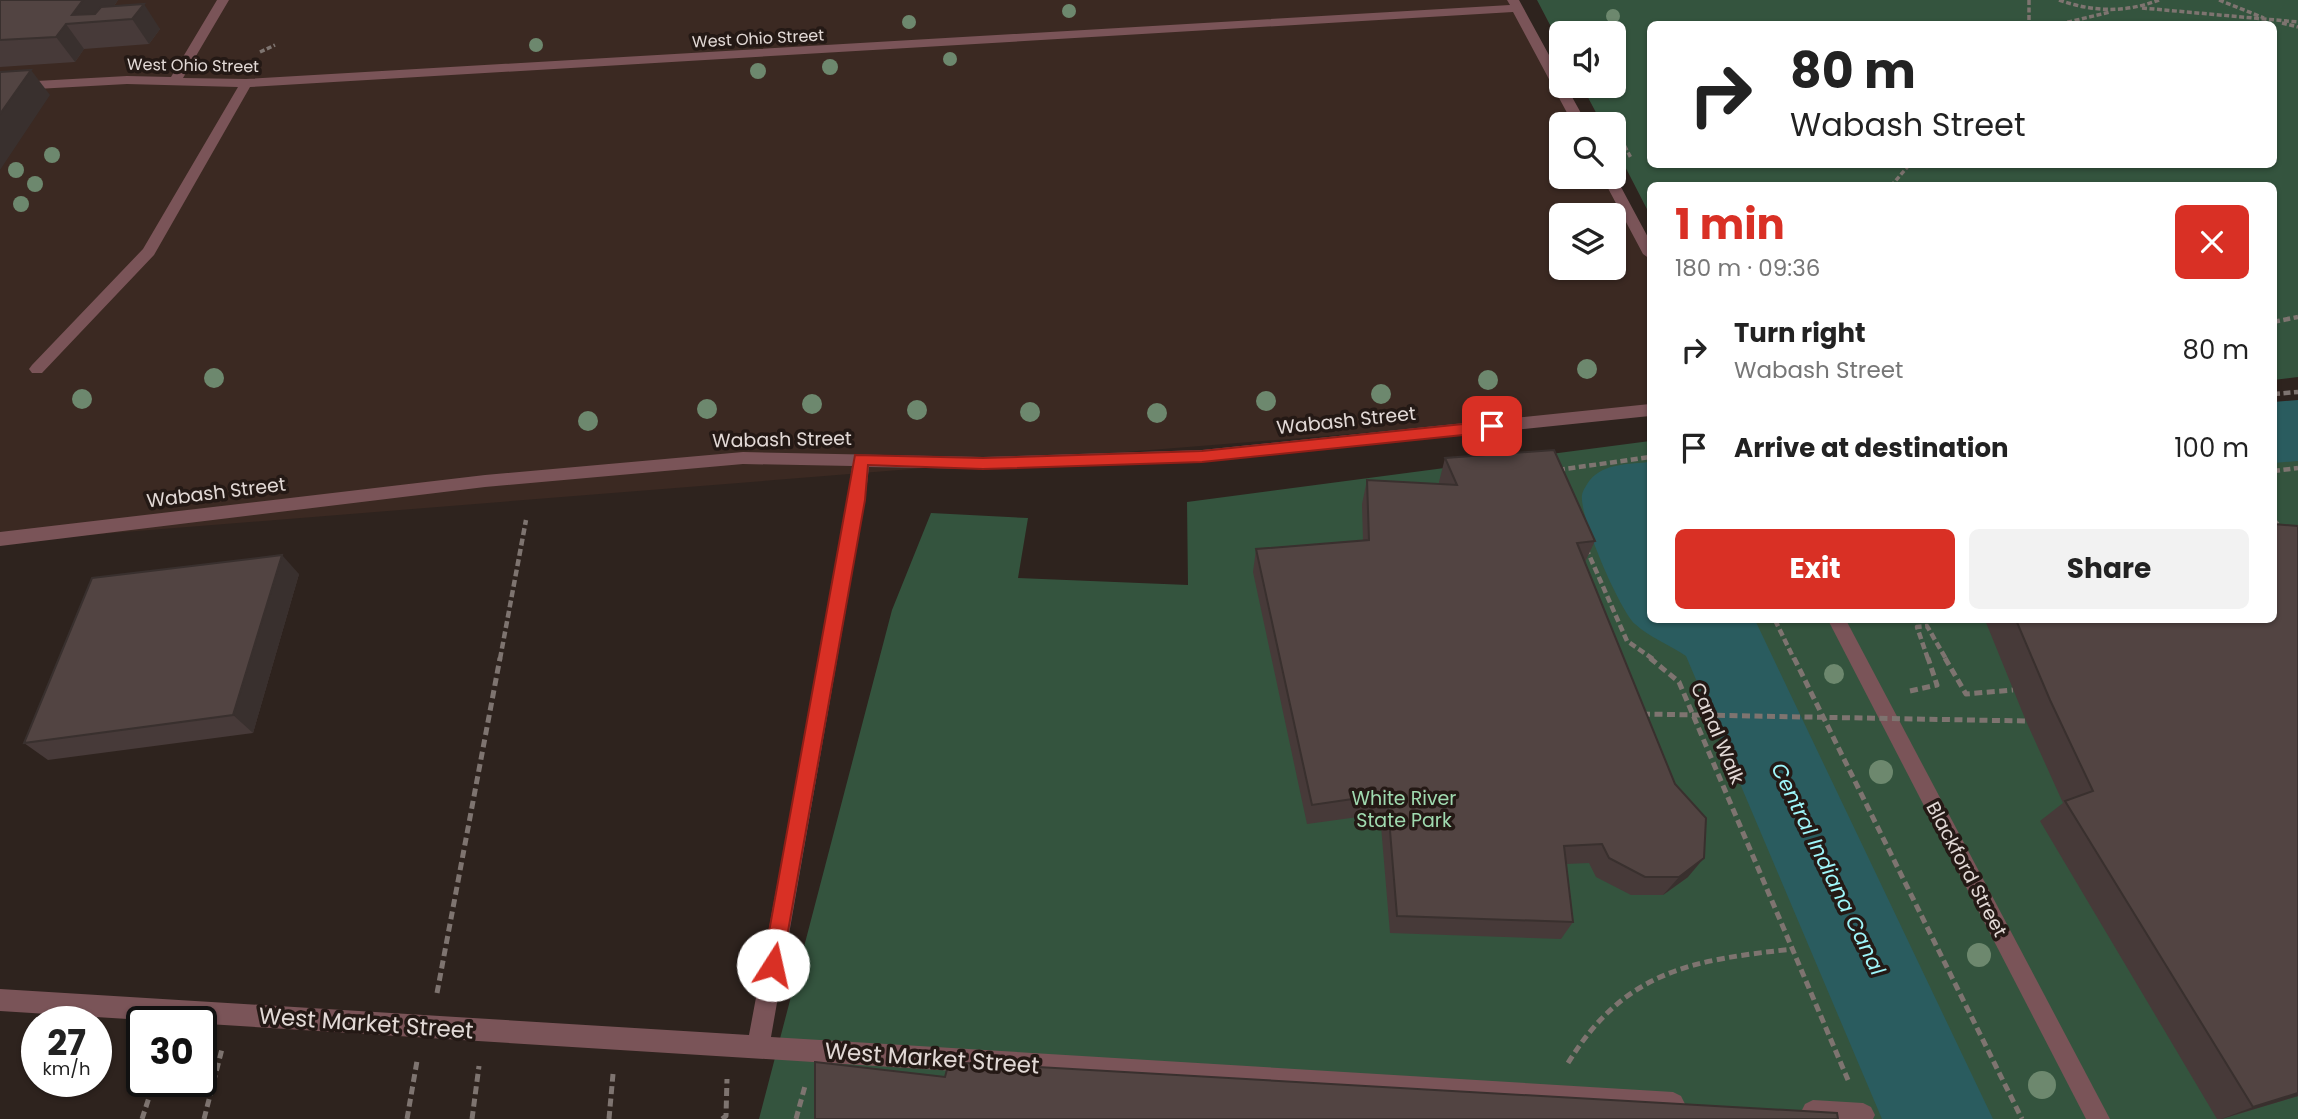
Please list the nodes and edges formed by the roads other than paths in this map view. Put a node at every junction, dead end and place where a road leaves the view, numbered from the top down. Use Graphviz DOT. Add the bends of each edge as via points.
graph roads {
  1 [pos="223,0"];
  2 [pos="1516,4"];
  3 [pos="174,82"];
  4 [pos="246,83"];
  5 [pos="0,87"];
  6 [pos="1574,112"];
  7 [pos="1615,189"];
  8 [pos="1647,248"];
  9 [pos="37,369"];
  10 [pos="1647,410"];
  11 [pos="861,459"];
  12 [pos="0,539"];
  13 [pos="1839,623"];
  14 [pos="0,1000"];
  15 [pos="758,1047"];
  16 [pos="1696,1105"];
  17 [pos="1793,1111"];
  18 [pos="1863,1115"];
  19 [pos="2098,1119"];
  1 -- 3 [label="street"];
  2 -- 4 [label="street, West Ohio Street"];
  2 -- 6 [label="street"];
  3 -- 4 [label="street, West Ohio Street"];
  3 -- 5 [label="street, West Ohio Street" via="127,79"];
  4 -- 9 [label="street" via="149,252"];
  7 -- 8 [label="street"];
  10 -- 11 [label="street, Wabash Street" via="1202,456 983,463"];
  11 -- 12 [label="street, Wabash Street" via="743,458 537,476"];
  11 -- 15 [label="street"];
  13 -- 19 [label="street, Blackford Street"];
  14 -- 15 [label="street, West Market Street"];
  15 -- 16 [label="street, West Market Street"];
  17 -- 18 [label="street"];
}
